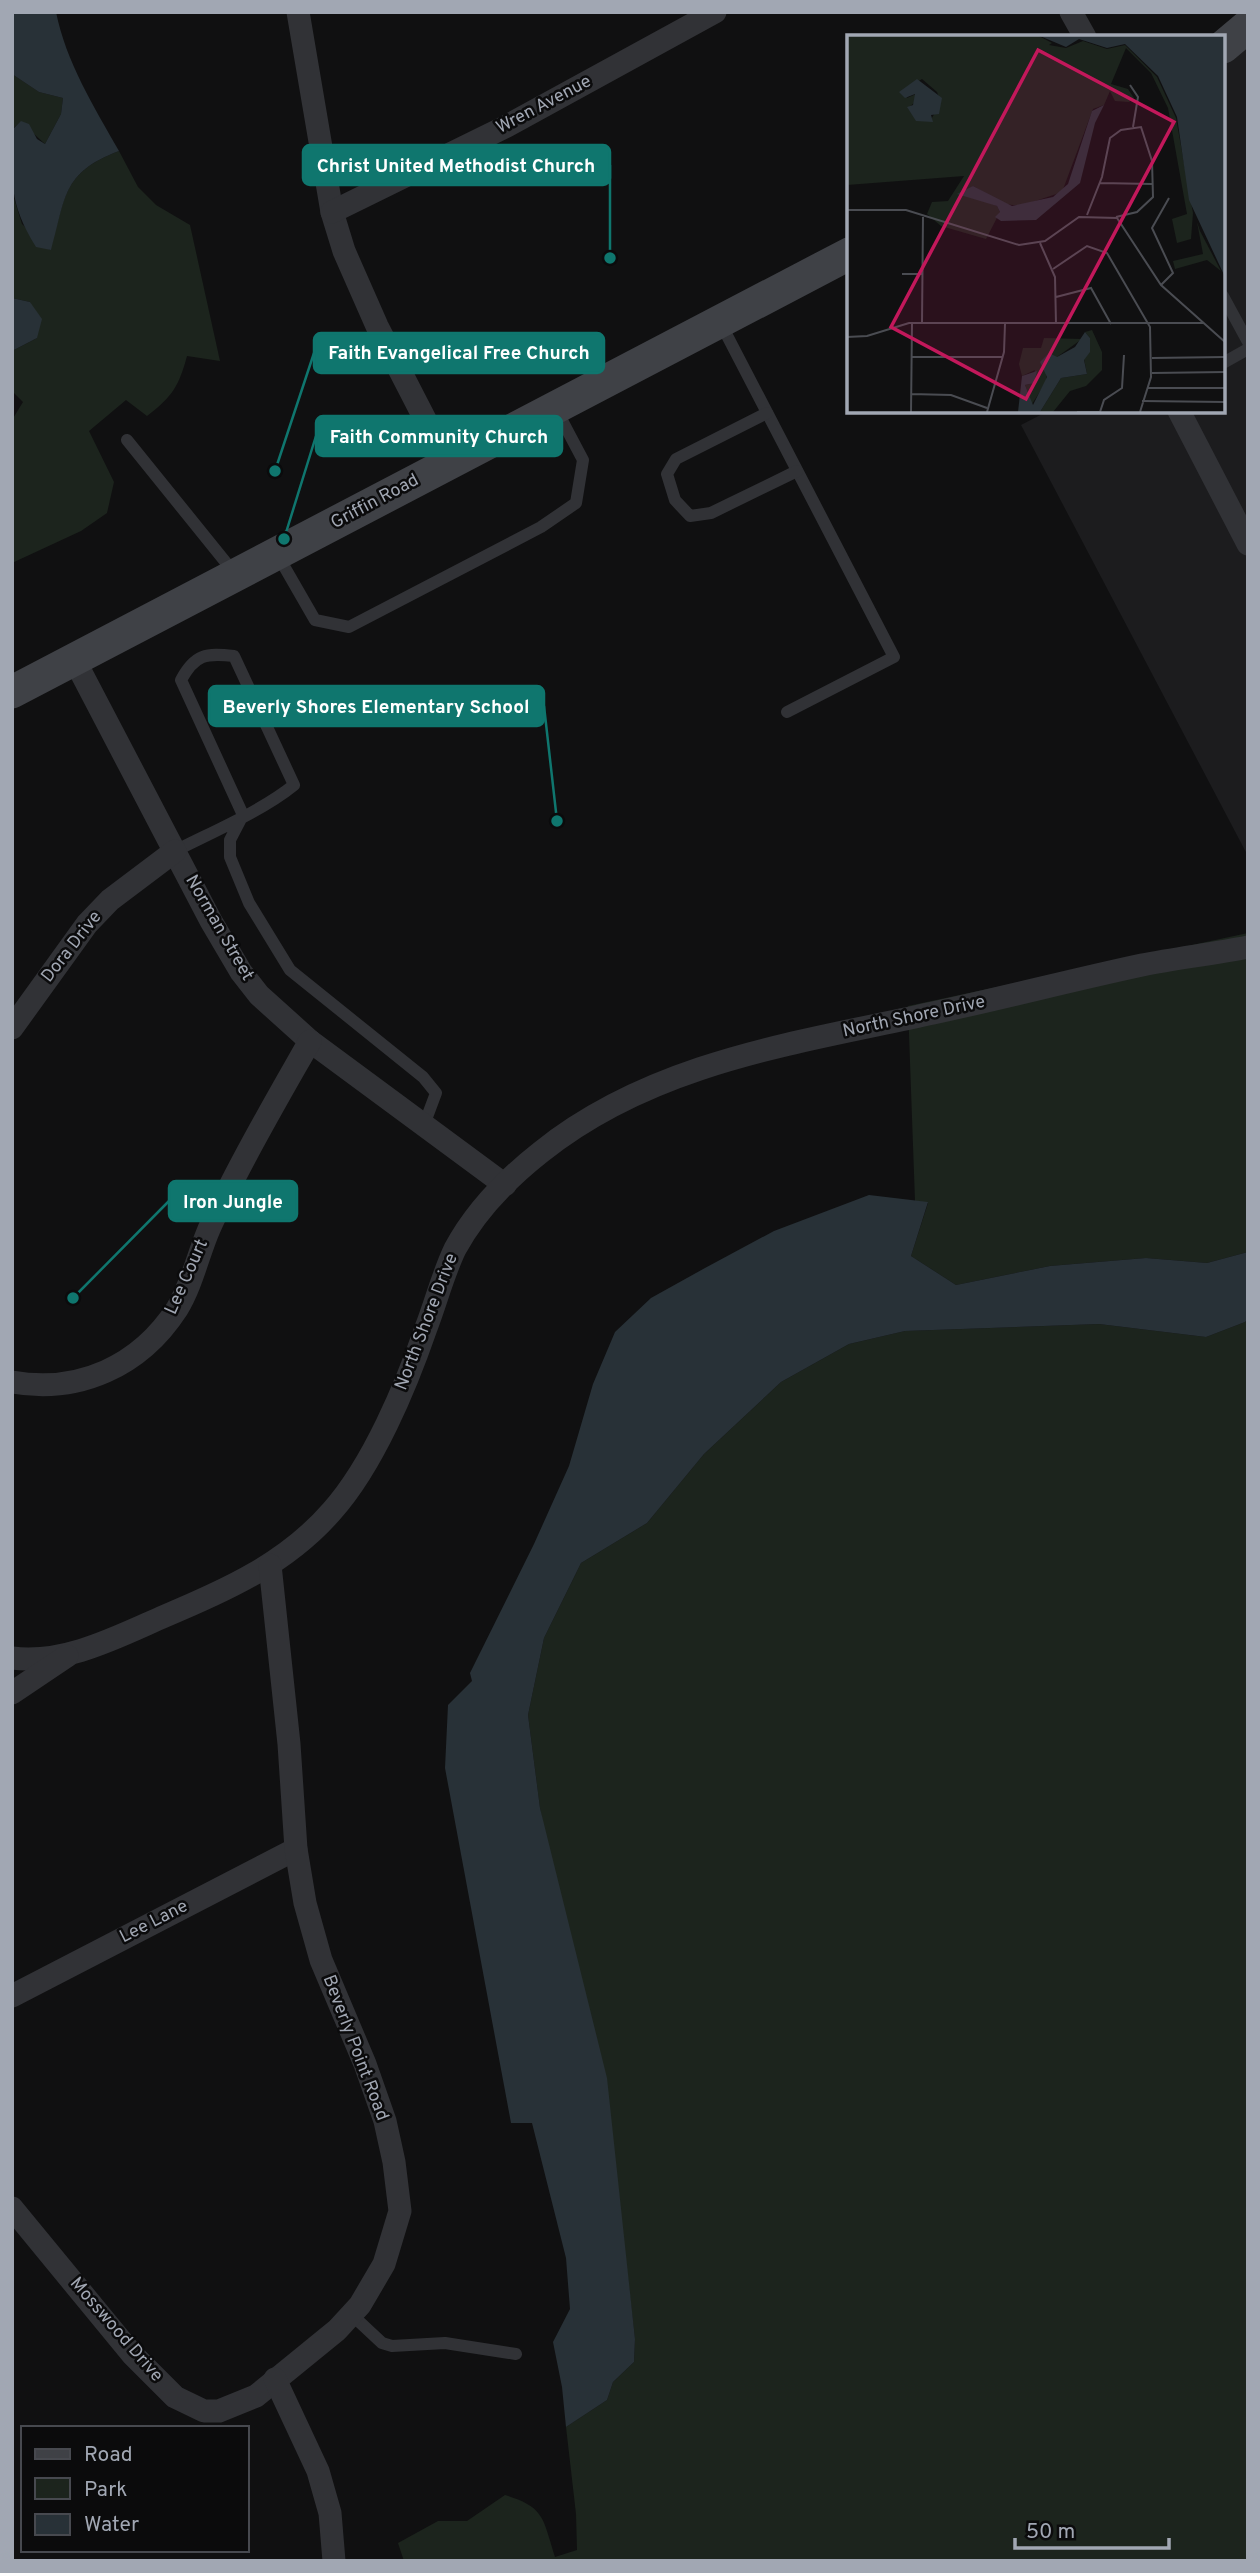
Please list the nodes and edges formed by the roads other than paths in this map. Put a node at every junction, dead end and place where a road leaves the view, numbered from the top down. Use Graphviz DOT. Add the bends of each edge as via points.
graph roads {
  1 [pos="298,12"];
  2 [pos="715,12"];
  3 [pos="1072,12"];
  4 [pos="1248,26"];
  5 [pos="1083,35"];
  6 [pos="1225,45"];
  7 [pos="332,212"];
  8 [pos="847,255"];
  9 [pos="1225,300"];
  10 [pos="719,322"];
  11 [pos="1248,342"];
  12 [pos="1248,349"];
  13 [pos="1225,362"];
  14 [pos="556,407"];
  15 [pos="766,413"];
  16 [pos="1180,413"];
  17 [pos="127,440"];
  18 [pos="448,464"];
  19 [pos="797,471"];
  20 [pos="1238,504"];
  21 [pos="1248,544"];
  22 [pos="277,553"];
  23 [pos="236,575"];
  24 [pos="75,659"];
  25 [pos="12,692"];
  26 [pos="787,712"];
  27 [pos="243,815"];
  28 [pos="175,851"];
  29 [pos="1248,947"];
  30 [pos="12,1028"];
  31 [pos="310,1041"];
  32 [pos="424,1125"];
  33 [pos="505,1185"];
  34 [pos="12,1382"];
  35 [pos="270,1565"];
  36 [pos="76,1651"];
  37 [pos="12,1658"];
  38 [pos="12,1693"];
  39 [pos="296,1849"];
  40 [pos="12,1996"];
  41 [pos="12,2208"];
  42 [pos="351,2314"];
  43 [pos="516,2354"];
  44 [pos="275,2379"];
  45 [pos="334,2561"];
  1 -- 7 [label="street"];
  2 -- 7 [label="street, Wren Avenue" via="496,132"];
  3 -- 5 [label="street"];
  4 -- 6 [label="street"];
  7 -- 18 [label="street" via="377,326"];
  8 -- 10 [label="street, Griffin Road"];
  9 -- 11 [label="lane"];
  10 -- 14 [label="street, Griffin Road"];
  10 -- 15 [label="lane"];
  12 -- 13 [label="lane"];
  14 -- 18 [label="street, Griffin Road"];
  14 -- 22 [label="lane" via="583,463 576,503 541,527 349,627 315,620"];
  15 -- 19 [label="lane"];
  15 -- 19 [label="lane" via="676,459 667,474 675,500 690,516 710,513"];
  16 -- 20 [label="street"];
  17 -- 23 [label="lane"];
  18 -- 22 [label="street, Griffin Road"];
  19 -- 26 [label="lane" via="894,657"];
  20 -- 21 [label="street"];
  22 -- 23 [label="street, Griffin Road"];
  23 -- 24 [label="street, Griffin Road"];
  24 -- 25 [label="street, Griffin Road"];
  24 -- 28 [label="street, Norman Street"];
  27 -- 27 [label="lane" via="294,785 234,656 212,654 190,663 181,680"];
  27 -- 28 [label="lane"];
  27 -- 32 [label="lane" via="230,841 230,857 249,903 290,970 424,1077 436,1093"];
  28 -- 30 [label="street, Dora Drive" via="110,900 87,924"];
  28 -- 31 [label="street, Norman Street" via="242,972 259,995"];
  29 -- 33 [label="street, North Shore Drive" via="1144,965 767,1048 698,1068 646,1088 574,1127"];
  31 -- 32 [label="street, Norman Street"];
  31 -- 34 [label="street, Lee Court" via="237,1172 178,1307 166,1323 128,1360 106,1373 57,1385"];
  32 -- 33 [label="street, Norman Street"];
  33 -- 35 [label="street, North Shore Drive" via="456,1248 391,1412 354,1481 318,1526"];
  35 -- 36 [label="street, North Shore Drive" via="224,1591"];
  35 -- 39 [label="street, Beverly Point Road"];
  36 -- 37 [label="street, North Shore Drive" via="36,1659"];
  36 -- 38 [label="street"];
  39 -- 40 [label="street, Lee Lane"];
  39 -- 42 [label="street, Beverly Point Road" via="321,1960 384,2121 400,2211 384,2264"];
  41 -- 44 [label="street, Mosswood Drive" via="132,2354 175,2397 204,2411 219,2411 256,2396"];
  42 -- 43 [label="lane" via="382,2343 392,2346 445,2343"];
  42 -- 44 [label="street, Beverly Point Road"];
  44 -- 45 [label="street" via="318,2471 330,2513"];
}
